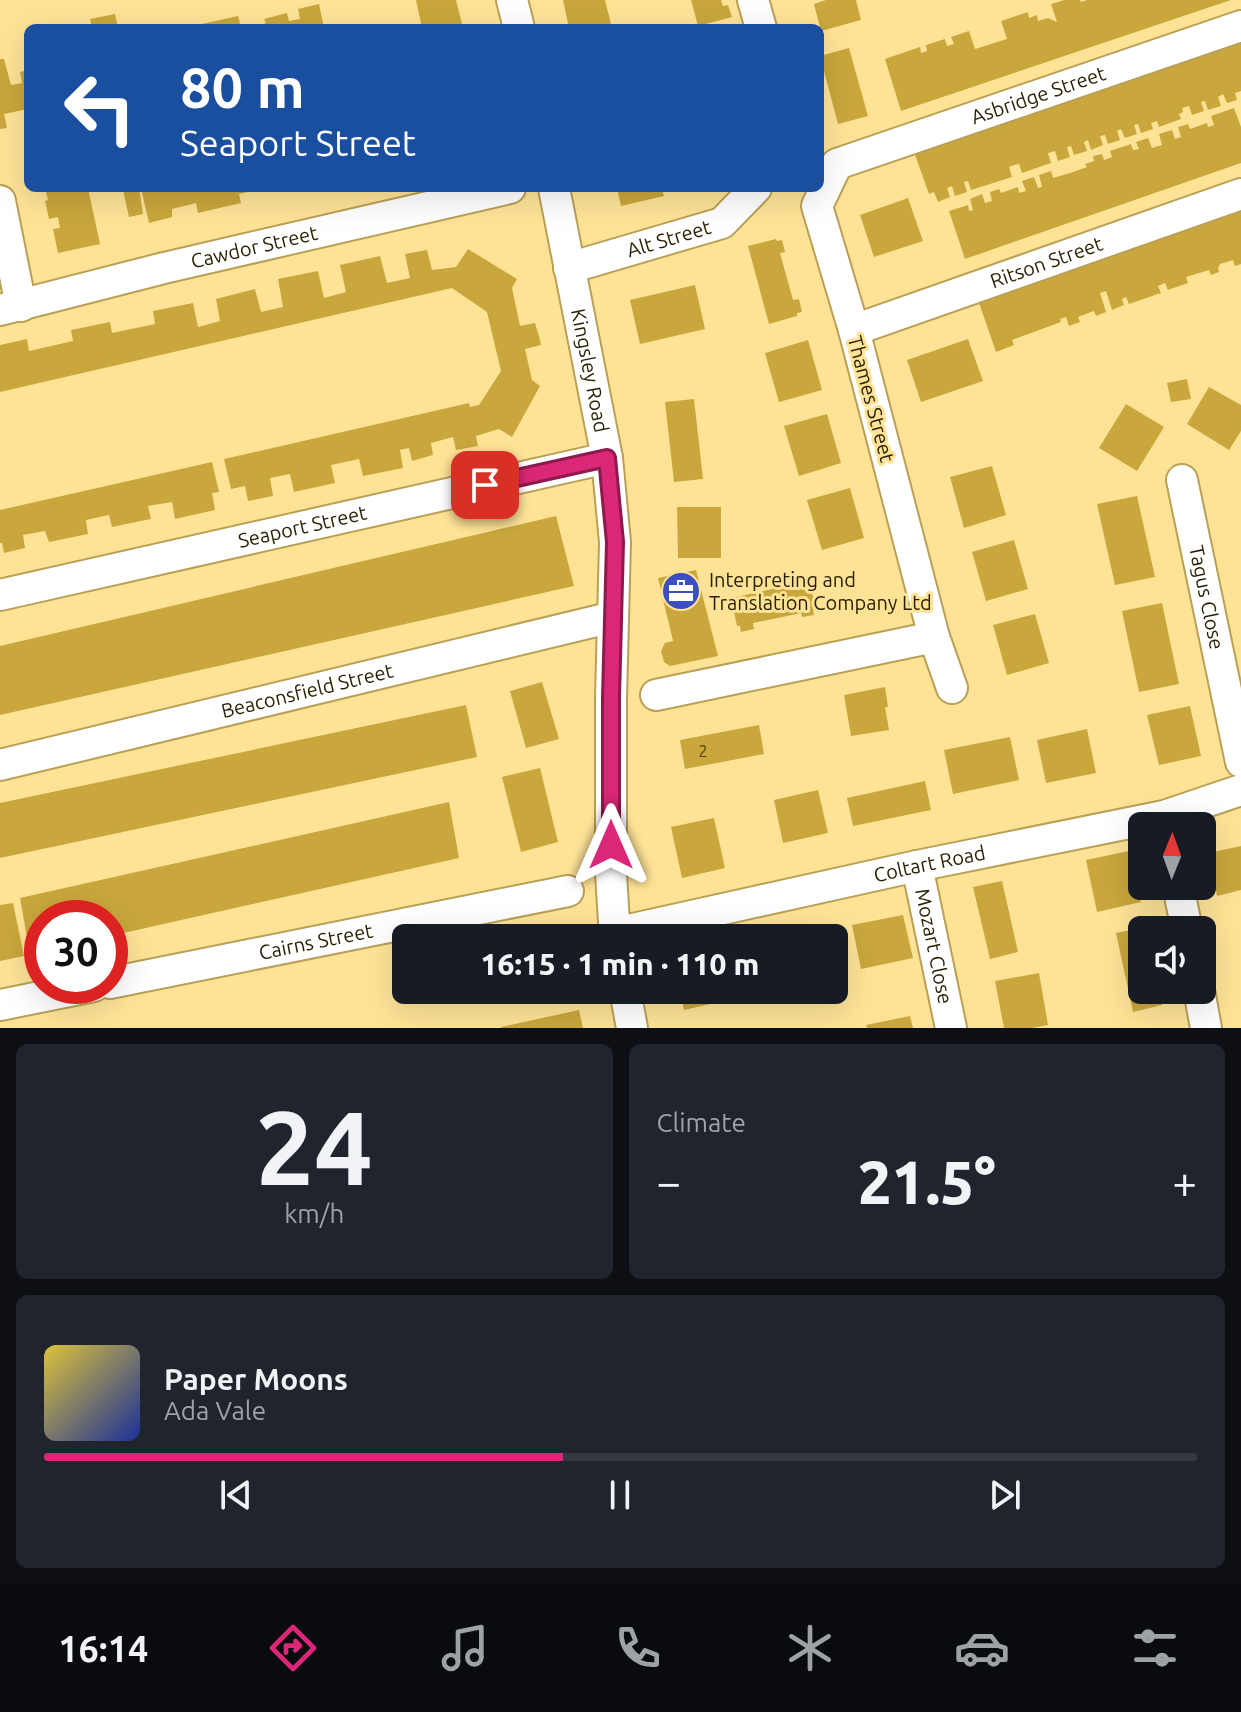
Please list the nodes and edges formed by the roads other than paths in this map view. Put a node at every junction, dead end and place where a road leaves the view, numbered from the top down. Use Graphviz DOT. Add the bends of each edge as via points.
graph roads {
  1 [pos="512,0"];
  2 [pos="753,0"];
  3 [pos="518,24"];
  4 [pos="760,24"];
  5 [pos="1241,26"];
  6 [pos="837,164"];
  7 [pos="824,191"];
  8 [pos="493,192"];
  9 [pos="555,192"];
  10 [pos="752,192"];
  11 [pos="824,192"];
  12 [pos="1241,194"];
  13 [pos="0,201"];
  14 [pos="569,268"];
  15 [pos="10,308"];
  16 [pos="854,330"];
  17 [pos="607,458"];
  18 [pos="1182,480"];
  19 [pos="0,595"];
  20 [pos="613,617"];
  21 [pos="934,637"];
  22 [pos="952,688"];
  23 [pos="656,695"];
  24 [pos="1241,762"];
  25 [pos="0,765"];
  26 [pos="1241,790"];
  27 [pos="1187,812"];
  28 [pos="1128,828"];
  29 [pos="917,866"];
  30 [pos="568,891"];
  31 [pos="614,924"];
  32 [pos="667,924"];
  33 [pos="128,979"];
  34 [pos="24,1000"];
  35 [pos="628,1004"];
  36 [pos="1202,1004"];
  37 [pos="0,1005"];
  38 [pos="632,1028"];
  39 [pos="951,1028"];
  40 [pos="1206,1028"];
  1 -- 3 [label="street"];
  2 -- 4 [label="street"];
  5 -- 6 [label="street, Asbridge Street"];
  6 -- 7 [label="street, Thames Street"];
  8 -- 15 [label="street, Cawdor Street"];
  9 -- 14 [label="street, Kingsley Road"];
  10 -- 14 [label="street, Alt Street" via="722,223"];
  11 -- 16 [label="street, Thames Street" via="817,206"];
  12 -- 16 [label="street, Ritson Street"];
  13 -- 15 [label="street"];
  14 -- 17 [label="street, Kingsley Road"];
  16 -- 21 [label="street, Thames Street"];
  17 -- 19 [label="street, Seaport Street"];
  17 -- 20 [label="street, Kingsley Road" via="615,542"];
  18 -- 24 [label="street, Tagus Close"];
  20 -- 25 [label="street, Beaconsfield Street"];
  20 -- 31 [label="street, Kingsley Road"];
  21 -- 22 [label="street, Thames Street"];
  21 -- 23 [label="street"];
  26 -- 27 [label="street, Coltart Road"];
  28 -- 29 [label="street, Coltart Road"];
  29 -- 32 [label="street, Coltart Road"];
  29 -- 39 [label="street, Mozart Close"];
  30 -- 33 [label="street, Cairns Street"];
  34 -- 37 [label="street"];
  35 -- 38 [label="street"];
  36 -- 40 [label="street"];
}
